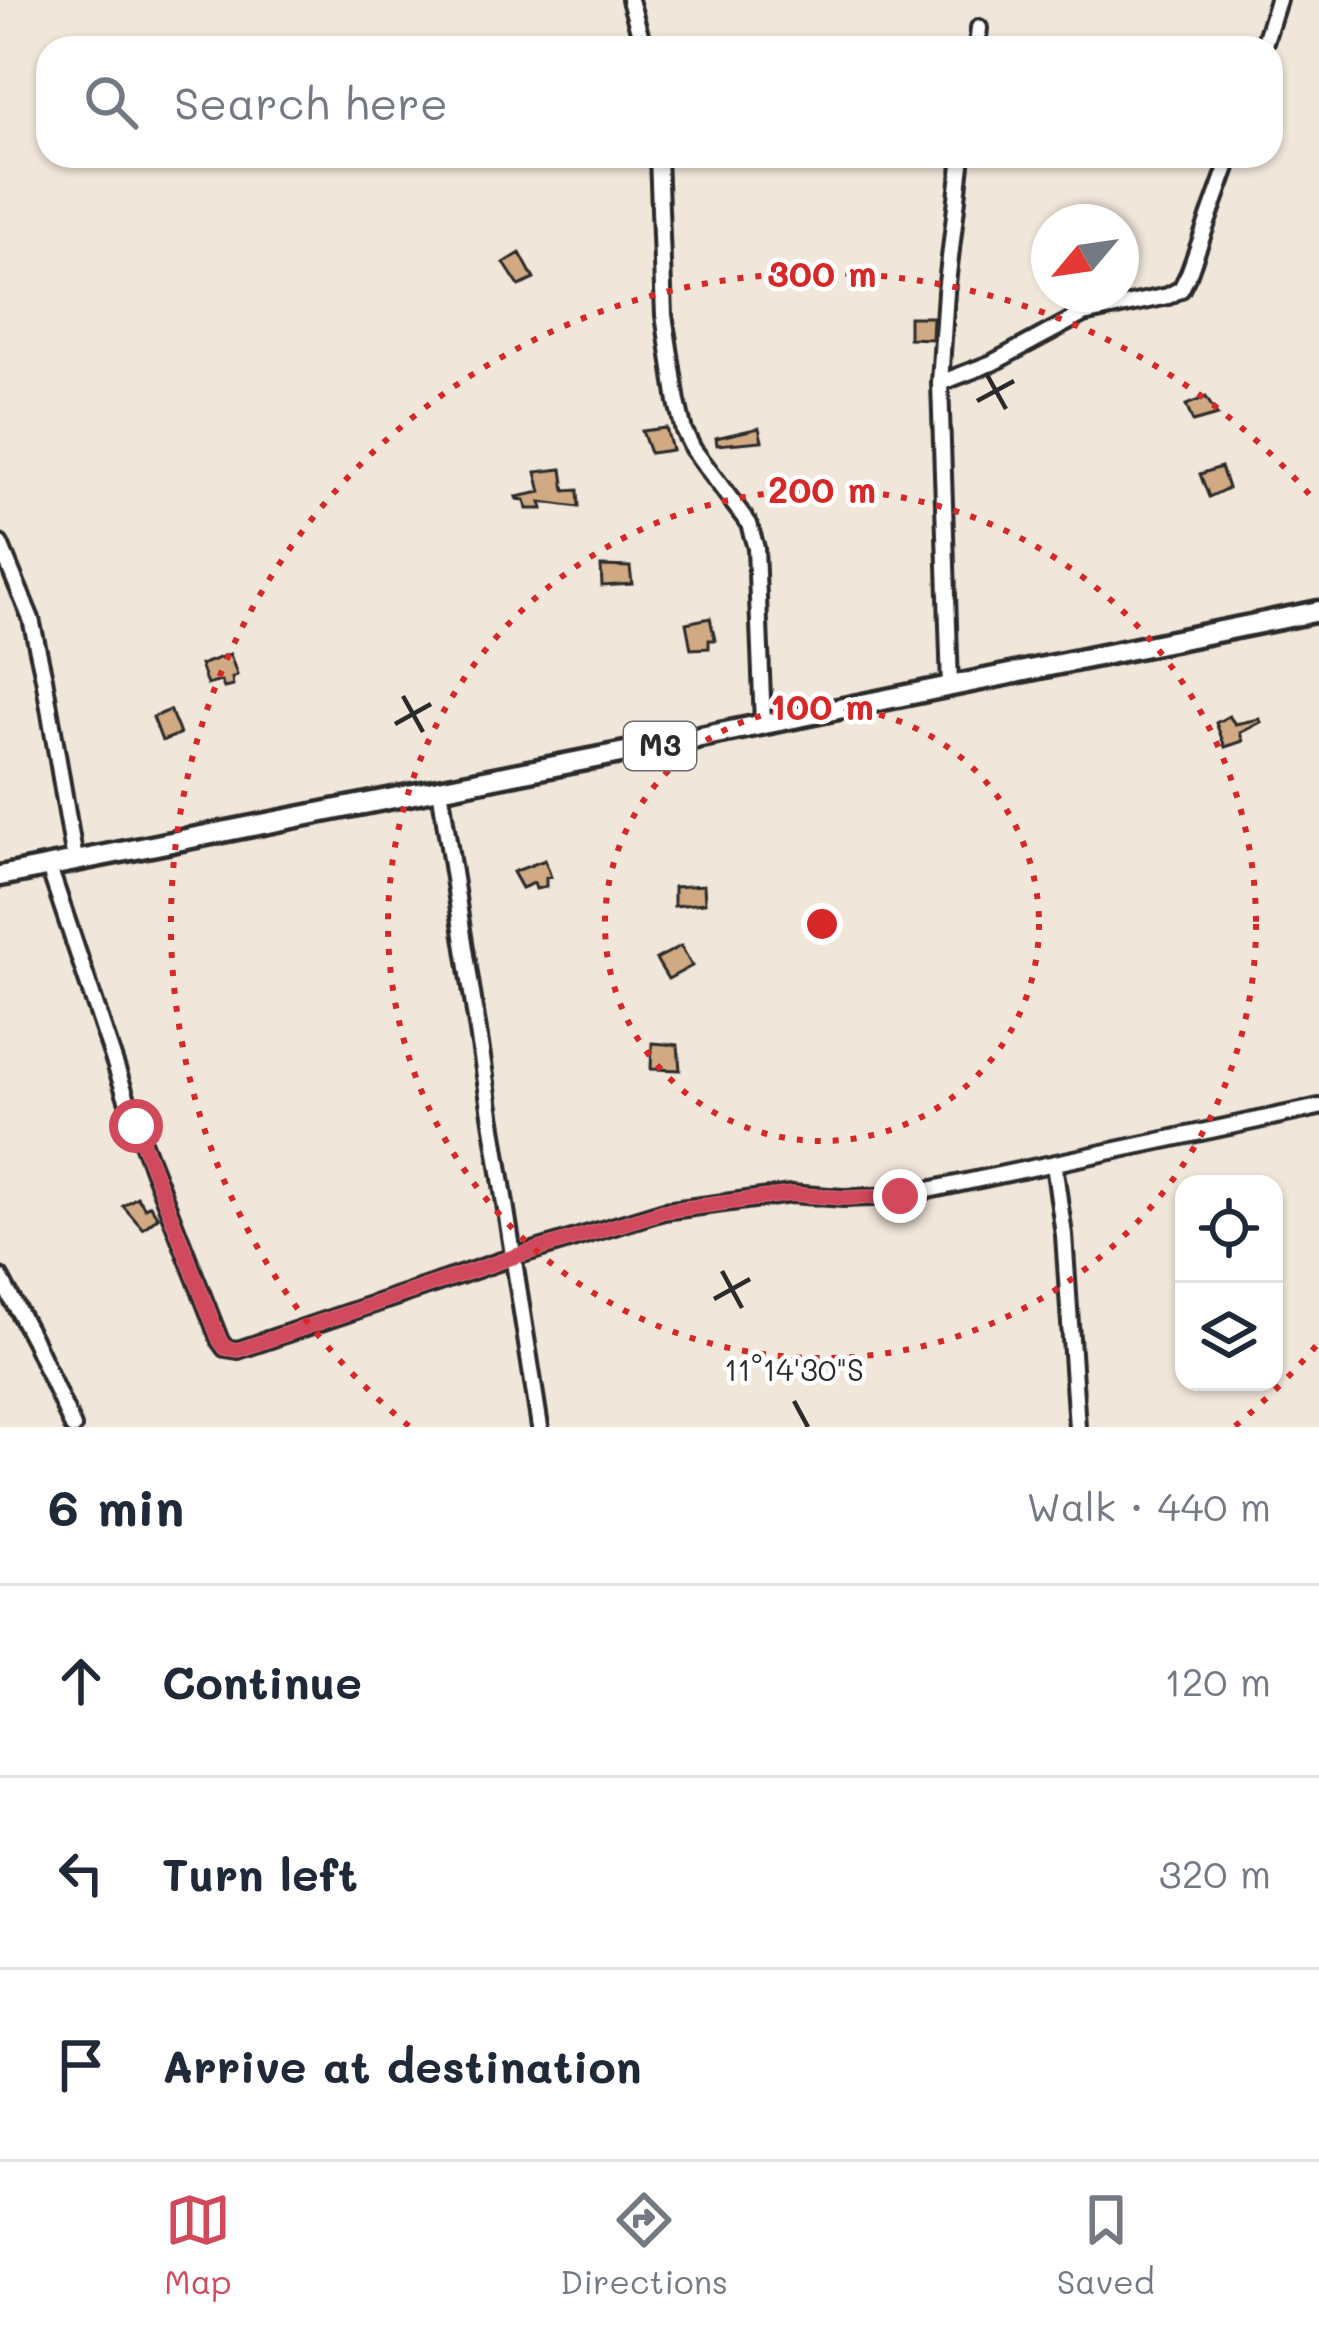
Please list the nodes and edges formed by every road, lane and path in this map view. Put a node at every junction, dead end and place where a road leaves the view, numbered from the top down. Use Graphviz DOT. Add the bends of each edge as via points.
graph roads {
  1 [pos="629,0"];
  2 [pos="1278,0"];
  3 [pos="980,28"];
  4 [pos="640,36"];
  5 [pos="979,36"];
  6 [pos="1267,36"];
  7 [pos="658,168"];
  8 [pos="961,168"];
  9 [pos="1226,168"];
  10 [pos="940,383"];
  11 [pos="0,544"];
  12 [pos="1319,611"];
  13 [pos="950,686"];
  14 [pos="764,724"];
  15 [pos="440,789"];
  16 [pos="75,860"];
  17 [pos="49,867"];
  18 [pos="0,876"];
  19 [pos="1319,1107"];
  20 [pos="1054,1164"];
  21 [pos="513,1257"];
  22 [pos="0,1277"];
  23 [pos="73,1427"];
  24 [pos="540,1427"];
  25 [pos="1077,1427"];
  1 -- 4 [label="street"];
  2 -- 6 [label="street"];
  3 -- 5 [label="street"];
  7 -- 14 [label="street" via="664,315 677,402 693,449 749,524 756,548"];
  8 -- 10 [label="street"];
  9 -- 10 [label="street" via="1181,289 1083,314"];
  10 -- 13 [label="street"];
  11 -- 16 [label="street" via="31,619"];
  12 -- 13 [label="main road, M3"];
  13 -- 14 [label="main road, M3"];
  14 -- 15 [label="main road, M3"];
  15 -- 16 [label="main road, M3"];
  15 -- 21 [label="street"];
  16 -- 17 [label="main road, M3"];
  17 -- 18 [label="main road, M3"];
  17 -- 21 [label="street" via="136,1126 225,1348"];
  19 -- 20 [label="street"];
  20 -- 21 [label="street" via="900,1196 791,1194 664,1211"];
  20 -- 25 [label="street"];
  21 -- 24 [label="street"];
  22 -- 23 [label="street"];
}
